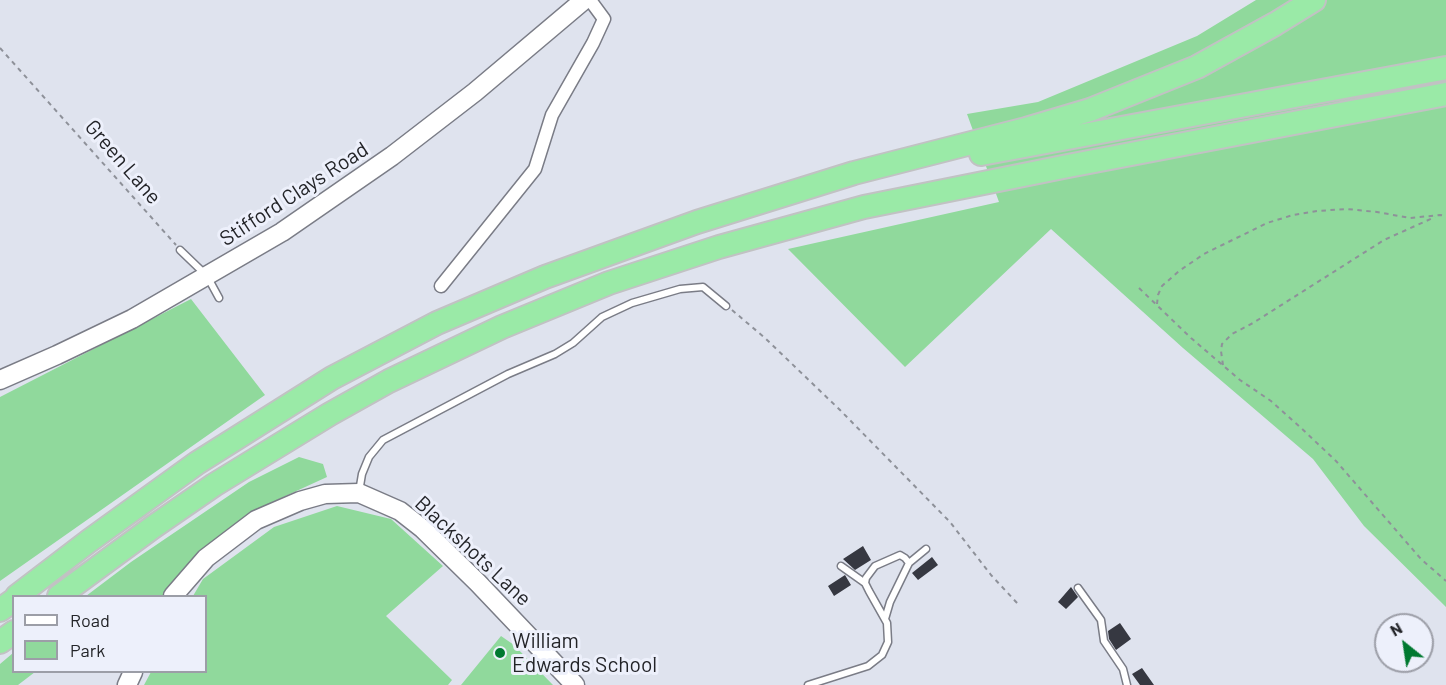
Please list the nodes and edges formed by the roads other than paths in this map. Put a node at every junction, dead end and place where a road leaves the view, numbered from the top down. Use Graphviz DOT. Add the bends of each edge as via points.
graph roads {
  1 [pos="584,0"];
  2 [pos="590,0"];
  3 [pos="1314,0"];
  4 [pos="1446,68"];
  5 [pos="1446,94"];
  6 [pos="1446,103"];
  7 [pos="1375,109"];
  8 [pos="731,212"];
  9 [pos="180,250"];
  10 [pos="207,276"];
  11 [pos="441,286"];
  12 [pos="219,298"];
  13 [pos="726,306"];
  14 [pos="0,380"];
  15 [pos="359,493"];
  16 [pos="926,549"];
  17 [pos="909,563"];
  18 [pos="841,566"];
  19 [pos="866,583"];
  20 [pos="1078,588"];
  21 [pos="20,595"];
  22 [pos="62,595"];
  23 [pos="175,595"];
  24 [pos="885,619"];
  25 [pos="575,685"];
  26 [pos="808,685"];
  27 [pos="1126,685"];
  1 -- 10 [label="street, Stifford Clays Road" via="392,156 291,226"];
  2 -- 11 [label="street" via="604,19 552,115 535,169"];
  3 -- 8 [label="highway" via="1197,67 1090,110 854,173"];
  4 -- 8 [label="highway" via="941,162"];
  5 -- 7 [label="highway"];
  6 -- 7 [label="highway"];
  7 -- 22 [label="highway" via="864,207 663,264 502,327 388,381 214,485"];
  8 -- 21 [label="highway" via="489,300 353,367 197,463"];
  9 -- 10 [label="lane"];
  10 -- 12 [label="lane"];
  10 -- 14 [label="street, Stifford Clays Road" via="132,319"];
  13 -- 15 [label="lane" via="703,287 680,289 602,317 555,354 508,374 383,440 369,457"];
  15 -- 23 [label="street, Blackshots Lane" via="325,494 256,520 206,558"];
  15 -- 25 [label="street, Blackshots Lane" via="400,511 423,529"];
  16 -- 17 [label="lane"];
  17 -- 19 [label="lane" via="900,555 892,557 869,571"];
  17 -- 24 [label="lane"];
  18 -- 19 [label="lane"];
  19 -- 24 [label="lane"];
  20 -- 27 [label="lane" via="1101,620 1104,641 1123,669"];
  24 -- 26 [label="lane" via="888,642 876,660"];
}
